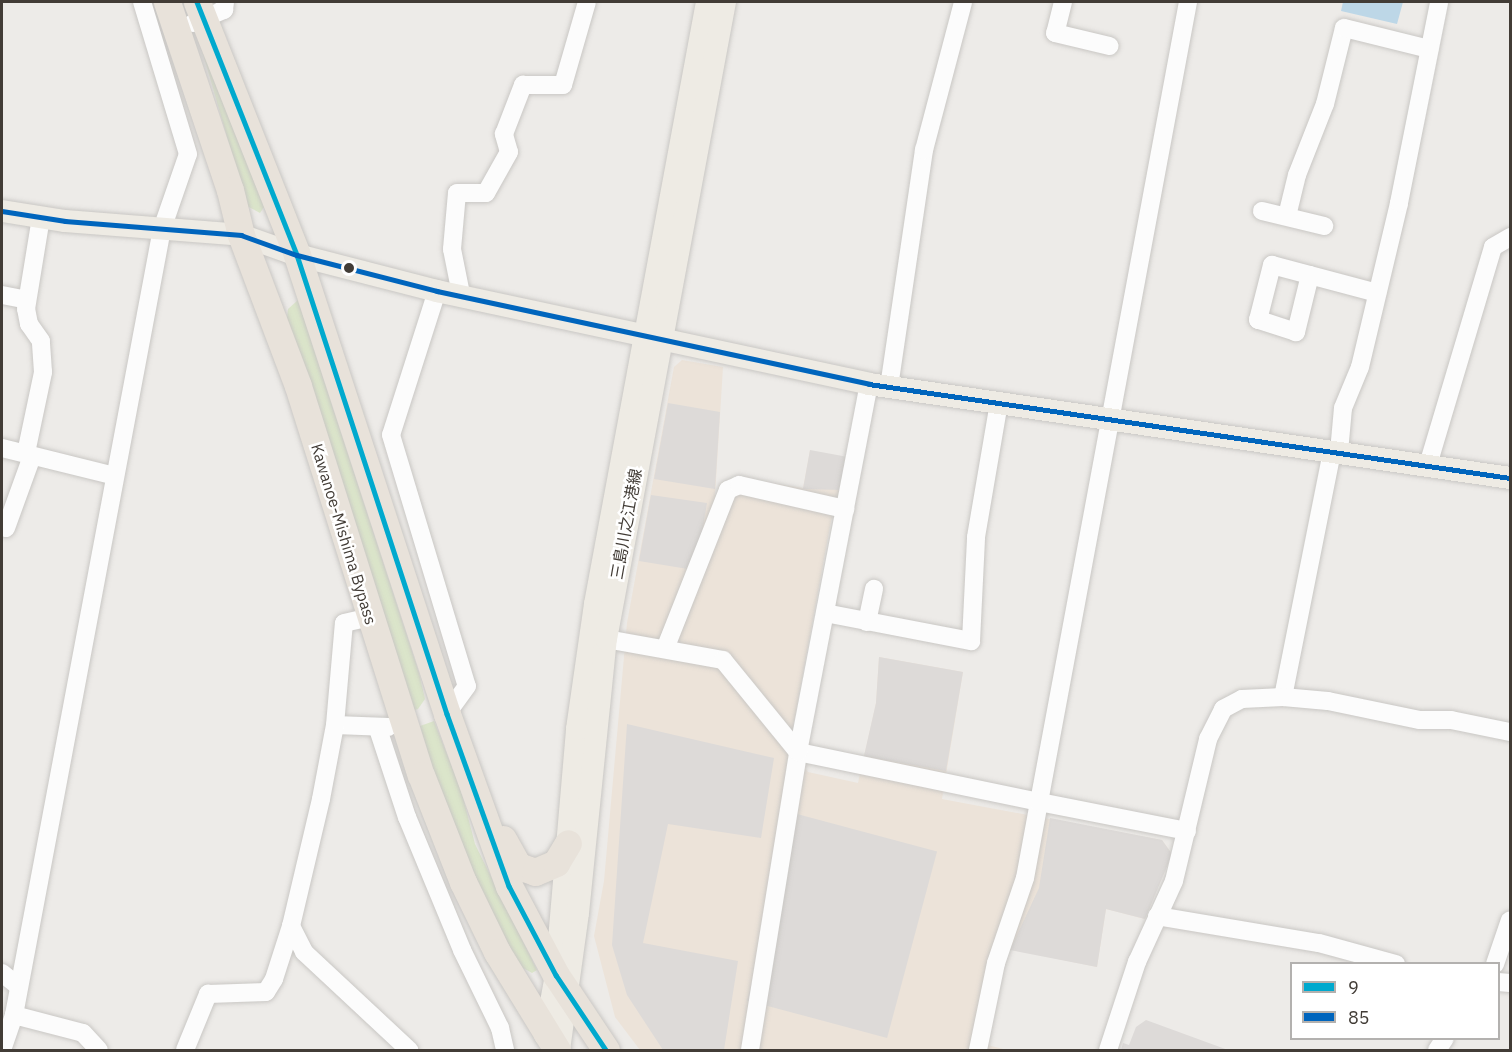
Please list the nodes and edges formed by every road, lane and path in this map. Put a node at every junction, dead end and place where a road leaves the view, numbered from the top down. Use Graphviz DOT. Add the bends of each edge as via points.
graph roads {
  1 [pos="142,2"];
  2 [pos="167,2"];
  3 [pos="225,2"];
  4 [pos="587,2"];
  5 [pos="707,2"];
  6 [pos="725,2"];
  7 [pos="963,2"];
  8 [pos="1063,2"];
  9 [pos="1188,2"];
  10 [pos="1439,2"];
  11 [pos="200,10"];
  12 [pos="177,29"];
  13 [pos="1109,46"];
  14 [pos="1429,49"];
  15 [pos="1262,210"];
  16 [pos="2,211"];
  17 [pos="1287,216"];
  18 [pos="41,217"];
  19 [pos="1324,226"];
  20 [pos="162,229"];
  21 [pos="241,235"];
  22 [pos="1510,237"];
  23 [pos="297,255"];
  24 [pos="1310,275"];
  25 [pos="437,291"];
  26 [pos="1377,293"];
  27 [pos="461,294"];
  28 [pos="2,295"];
  29 [pos="27,300"];
  30 [pos="651,338"];
  31 [pos="879,385"];
  32 [pos="999,402"];
  33 [pos="1109,416"];
  34 [pos="2,448"];
  35 [pos="1335,451"];
  36 [pos="29,454"];
  37 [pos="1428,465"];
  38 [pos="115,476"];
  39 [pos="1510,478"];
  40 [pos="845,509"];
  41 [pos="6,528"];
  42 [pos="874,589"];
  43 [pos="825,613"];
  44 [pos="369,617"];
  45 [pos="867,622"];
  46 [pos="606,639"];
  47 [pos="664,649"];
  48 [pos="1283,697"];
  49 [pos="447,714"];
  50 [pos="335,725"];
  51 [pos="391,727"];
  52 [pos="1510,732"];
  53 [pos="798,752"];
  54 [pos="1039,802"];
  55 [pos="1187,831"];
  56 [pos="568,843"];
  57 [pos="1157,916"];
  58 [pos="1510,920"];
  59 [pos="291,926"];
  60 [pos="1392,962"];
  61 [pos="1495,962"];
  62 [pos="2,973"];
  63 [pos="562,985"];
  64 [pos="18,986"];
  65 [pos="14,1016"];
  66 [pos="551,1047"];
  67 [pos="2,1050"];
  68 [pos="99,1050"];
  69 [pos="185,1050"];
  70 [pos="409,1050"];
  71 [pos="505,1050"];
  72 [pos="606,1050"];
  73 [pos="750,1050"];
  74 [pos="978,1050"];
  75 [pos="1108,1050"];
  1 -- 20 [label="street" via="188,154"];
  2 -- 12 [label="highway, Kawanoe-Mishima Bypass"];
  3 -- 11 [label="street" via="224,10"];
  4 -- 27 [label="street" via="563,85 523,85 504,134 508,152 486,193 457,193 452,249"];
  5 -- 30 [label="main road, 三島川之江港線"];
  6 -- 30 [label="main road, 三島川之江港線"];
  7 -- 31 [label="street" via="924,150"];
  8 -- 13 [label="street" via="1055,33"];
  9 -- 33 [label="street"];
  10 -- 14 [label="street"];
  11 -- 12 [label="street"];
  11 -- 23 [label="highway"];
  12 -- 21 [label="highway, Kawanoe-Mishima Bypass" via="231,190"];
  14 -- 17 [label="street" via="1344,28 1325,104 1297,175"];
  14 -- 26 [label="street" via="1410,155"];
  15 -- 17 [label="street"];
  16 -- 18 [label="main road"];
  17 -- 19 [label="street"];
  18 -- 20 [label="main road"];
  18 -- 29 [label="street"];
  20 -- 21 [label="main road"];
  20 -- 38 [label="street"];
  21 -- 23 [label="main road"];
  21 -- 44 [label="highway, Kawanoe-Mishima Bypass" via="298,386"];
  22 -- 37 [label="street" via="1492,248"];
  23 -- 25 [label="main road"];
  23 -- 49 [label="highway"];
  24 -- 26 [label="street"];
  25 -- 27 [label="main road"];
  25 -- 49 [label="street" via="391,435 467,686"];
  26 -- 35 [label="street" via="1360,367 1343,408"];
  27 -- 30 [label="main road"];
  28 -- 29 [label="street"];
  29 -- 36 [label="street" via="29,324 41,341 42,372"];
  30 -- 31 [label="main road"];
  30 -- 46 [label="main road, 三島川之江港線"];
  30 -- 56 [label="main road, 三島川之江港線" via="593,615 577,729"];
  31 -- 32 [label="main road"];
  31 -- 40 [label="street"];
  32 -- 33 [label="main road"];
  32 -- 45 [label="street" via="976,537 971,641"];
  33 -- 35 [label="main road"];
  33 -- 54 [label="street"];
  34 -- 36 [label="street"];
  35 -- 37 [label="main road"];
  35 -- 48 [label="street"];
  36 -- 38 [label="street"];
  36 -- 41 [label="street"];
  37 -- 39 [label="main road"];
  38 -- 64 [label="street"];
  40 -- 43 [label="street"];
  40 -- 47 [label="street" via="739,485 728,490"];
  42 -- 45 [label="street"];
  43 -- 45 [label="street"];
  43 -- 53 [label="street"];
  44 -- 50 [label="street" via="344,622"];
  44 -- 51 [label="highway, Kawanoe-Mishima Bypass"];
  46 -- 47 [label="street"];
  46 -- 63 [label="main road, 三島川之江港線"];
  47 -- 53 [label="street" via="723,660"];
  48 -- 52 [label="street"];
  48 -- 55 [label="street" via="1242,699 1223,709 1208,739"];
  49 -- 56 [label="highway" via="518,866 527,871 545,871 556,863"];
  49 -- 63 [label="highway" via="509,886"];
  50 -- 51 [label="street"];
  50 -- 59 [label="street"];
  51 -- 66 [label="highway, Kawanoe-Mishima Bypass" via="497,952"];
  51 -- 71 [label="street" via="407,817 462,950 500,1028"];
  53 -- 54 [label="street"];
  53 -- 73 [label="street"];
  54 -- 55 [label="street"];
  54 -- 74 [label="street" via="1025,878 996,963"];
  55 -- 57 [label="street" via="1174,881"];
  56 -- 63 [label="main road, 三島川之江港線"];
  57 -- 60 [label="street" via="1319,943"];
  57 -- 75 [label="street"];
  58 -- 61 [label="street"];
  59 -- 69 [label="street" via="266,992 208,994"];
  59 -- 70 [label="street" via="304,952"];
  62 -- 64 [label="street"];
  63 -- 66 [label="main road, 三島川之江港線"];
  63 -- 72 [label="highway"];
  64 -- 65 [label="street"];
  65 -- 67 [label="street"];
  65 -- 68 [label="street" via="83,1033"];
}
